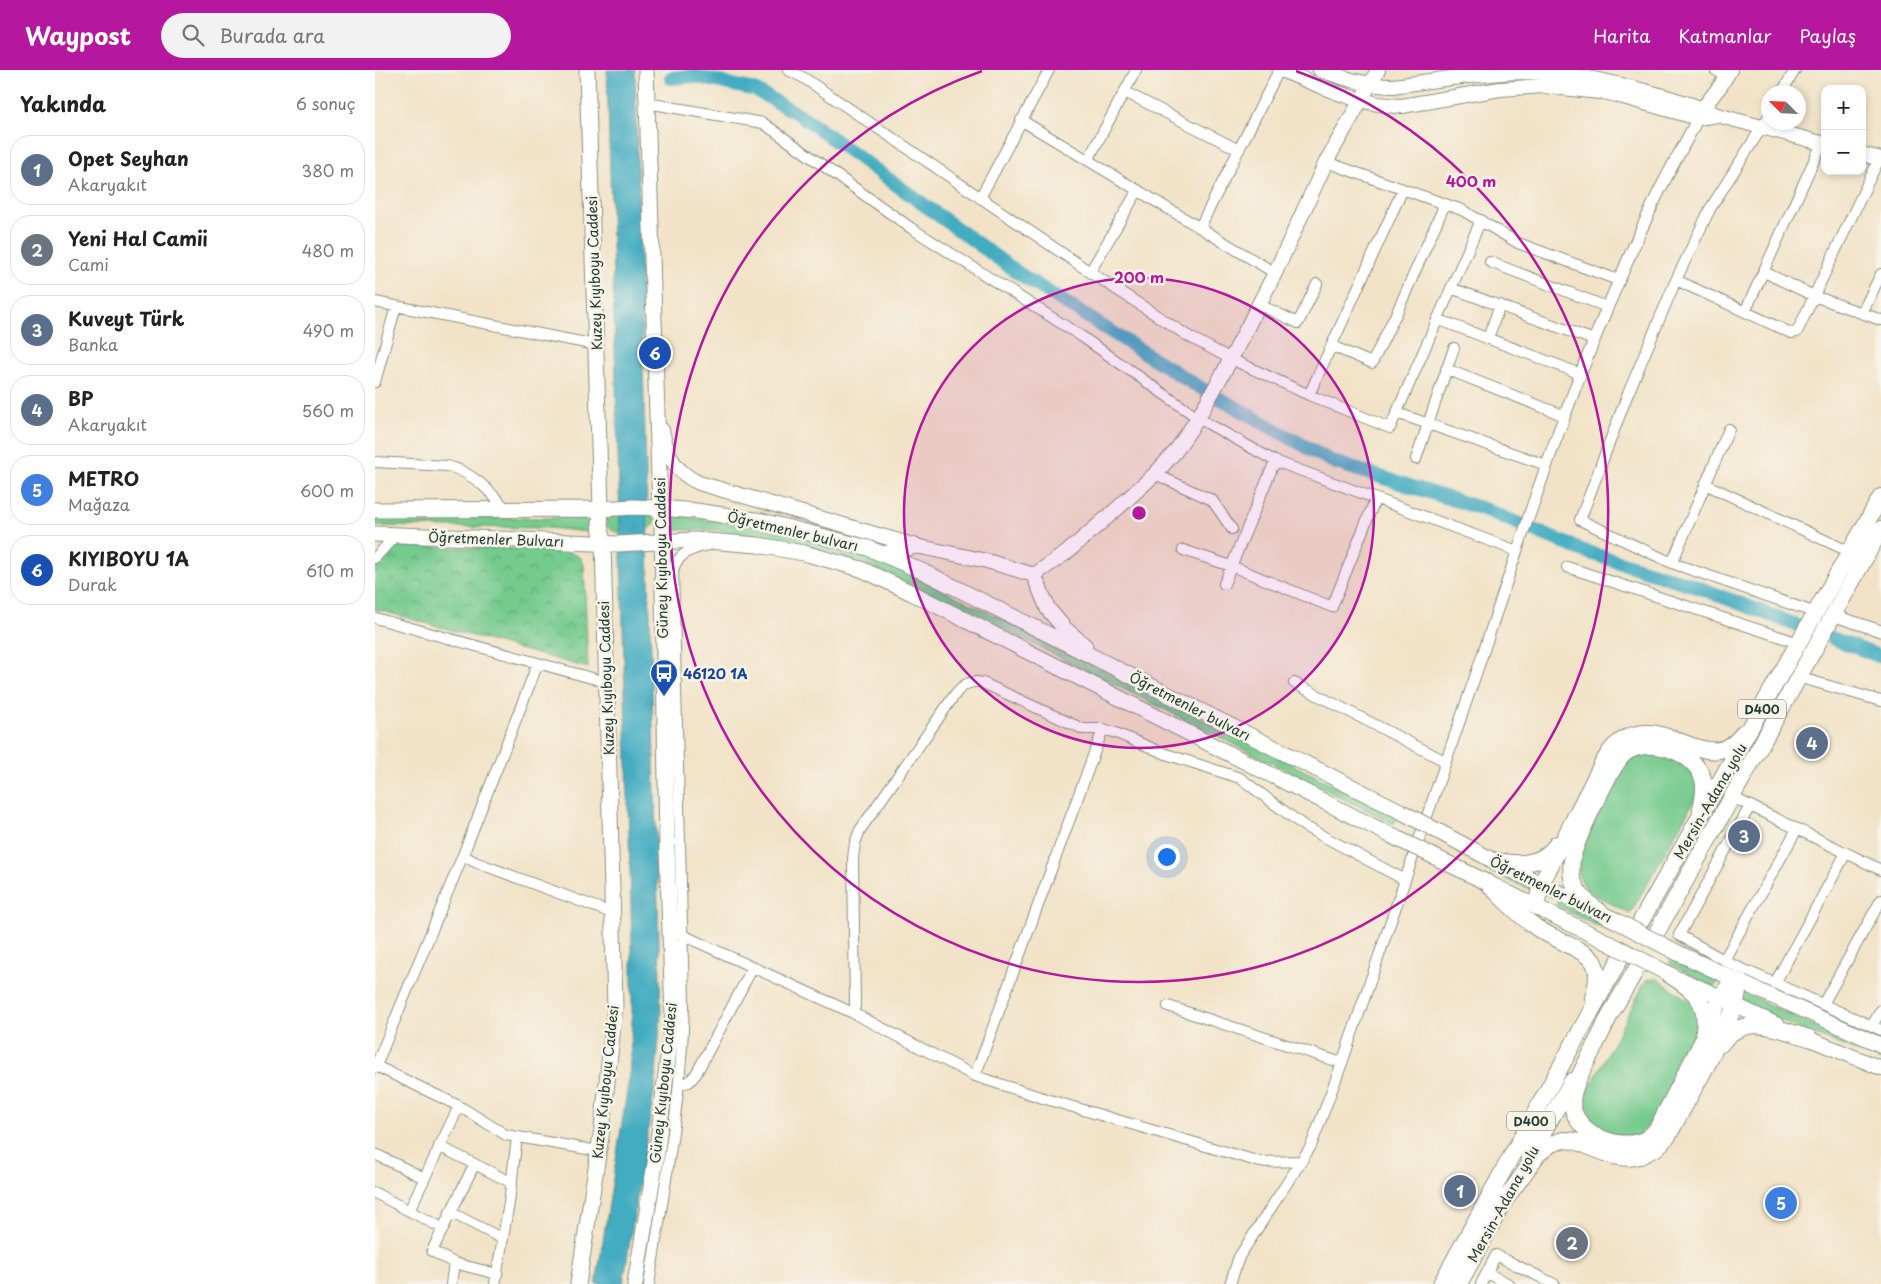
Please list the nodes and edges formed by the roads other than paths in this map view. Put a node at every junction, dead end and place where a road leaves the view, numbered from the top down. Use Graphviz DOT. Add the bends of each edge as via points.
graph roads {
  1 [pos="587,70"];
  2 [pos="646,70"];
  3 [pos="788,70"];
  4 [pos="1049,70"];
  5 [pos="1136,70"];
  6 [pos="1280,70"];
  7 [pos="1320,70"];
  8 [pos="1378,70"];
  9 [pos="1795,70"];
  10 [pos="1723,71"];
  11 [pos="1570,73"];
  12 [pos="806,74"];
  13 [pos="1369,85"];
  14 [pos="1786,85"];
  15 [pos="1125,92"];
  16 [pos="1360,100"];
  17 [pos="647,103"];
  18 [pos="1700,113"];
  19 [pos="1021,120"];
  20 [pos="1761,121"];
  21 [pos="1761,128"];
  22 [pos="1786,130"];
  23 [pos="1821,143"];
  24 [pos="1821,148"];
  25 [pos="1239,150"];
  26 [pos="1866,155"];
  27 [pos="1880,159"];
  28 [pos="1087,160"];
  29 [pos="1326,162"];
  30 [pos="1403,189"];
  31 [pos="1138,190"];
  32 [pos="980,198"];
  33 [pos="1445,204"];
  34 [pos="1481,220"];
  35 [pos="1200,228"];
  36 [pos="1491,262"];
  37 [pos="1089,272"];
  38 [pos="1764,272"];
  39 [pos="1275,273"];
  40 [pos="1881,274"];
  41 [pos="1618,280"];
  42 [pos="1676,280"];
  43 [pos="1317,284"];
  44 [pos="1451,288"];
  45 [pos="1814,296"];
  46 [pos="375,302"];
  47 [pos="1259,304"];
  48 [pos="396,306"];
  49 [pos="1500,306"];
  50 [pos="1607,307"];
  51 [pos="1745,312"];
  52 [pos="1862,313"];
  53 [pos="1437,319"];
  54 [pos="1881,320"];
  55 [pos="1488,338"];
  56 [pos="1594,340"];
  57 [pos="596,345"];
  58 [pos="1332,346"];
  59 [pos="1454,348"];
  60 [pos="1229,363"];
  61 [pos="1446,368"];
  62 [pos="1581,374"];
  63 [pos="375,382"];
  64 [pos="1309,396"];
  65 [pos="656,405"];
  66 [pos="1397,413"];
  67 [pos="1201,414"];
  68 [pos="1565,416"];
  69 [pos="1428,424"];
  70 [pos="1729,429"];
  71 [pos="1416,459"];
  72 [pos="1275,461"];
  73 [pos="375,462"];
  74 [pos="1546,465"];
  75 [pos="1155,474"];
  76 [pos="1705,484"];
  77 [pos="1881,497"];
  78 [pos="1375,500"];
  79 [pos="608,508"];
  80 [pos="656,508"];
  81 [pos="506,509"];
  82 [pos="375,510"];
  83 [pos="1528,519"];
  84 [pos="1232,529"];
  85 [pos="1881,529"];
  86 [pos="375,534"];
  87 [pos="396,535"];
  88 [pos="657,542"];
  89 [pos="726,542"];
  90 [pos="610,544"];
  91 [pos="916,546"];
  92 [pos="1183,550"];
  93 [pos="1517,551"];
  94 [pos="1850,552"];
  95 [pos="883,554"];
  96 [pos="375,558"];
  97 [pos="1672,563"];
  98 [pos="1231,566"];
  99 [pos="1567,567"];
  100 [pos="1034,575"];
  101 [pos="1224,584"];
  102 [pos="1824,614"];
  103 [pos="375,618"];
  104 [pos="1881,631"];
  105 [pos="1797,648"];
  106 [pos="1103,662"];
  107 [pos="538,663"];
  108 [pos="1798,677"];
  109 [pos="606,682"];
  110 [pos="1294,683"];
  111 [pos="1881,701"];
  112 [pos="1103,729"];
  113 [pos="1445,761"];
  114 [pos="1247,763"];
  115 [pos="1240,778"];
  116 [pos="1732,797"];
  117 [pos="1749,806"];
  118 [pos="1570,826"];
  119 [pos="1797,829"];
  120 [pos="1845,853"];
  121 [pos="463,855"];
  122 [pos="1492,860"];
  123 [pos="1881,870"];
  124 [pos="1405,880"];
  125 [pos="1486,882"];
  126 [pos="1541,884"];
  127 [pos="1881,900"];
  128 [pos="1536,906"];
  129 [pos="612,913"];
  130 [pos="1607,916"];
  131 [pos="1658,930"];
  132 [pos="676,932"];
  133 [pos="1621,957"];
  134 [pos="1724,960"];
  135 [pos="753,967"];
  136 [pos="1637,968"];
  137 [pos="1667,973"];
  138 [pos="1737,981"];
  139 [pos="1775,983"];
  140 [pos="1720,997"];
  141 [pos="1823,1004"];
  142 [pos="1168,1006"];
  143 [pos="1735,1006"];
  144 [pos="1881,1010"];
  145 [pos="1612,1011"];
  146 [pos="853,1013"];
  147 [pos="1877,1028"];
  148 [pos="1704,1038"];
  149 [pos="1809,1038"];
  150 [pos="1574,1043"];
  151 [pos="1881,1045"];
  152 [pos="1341,1063"];
  153 [pos="1708,1063"];
  154 [pos="375,1067"];
  155 [pos="1881,1068"];
  156 [pos="975,1076"];
  157 [pos="680,1084"];
  158 [pos="459,1106"];
  159 [pos="517,1137"];
  160 [pos="439,1146"];
  161 [pos="598,1151"];
  162 [pos="375,1154"];
  163 [pos="1302,1161"];
  164 [pos="473,1165"];
  165 [pos="424,1178"];
  166 [pos="512,1183"];
  167 [pos="375,1193"];
  168 [pos="1502,1204"];
  169 [pos="409,1211"];
  170 [pos="450,1212"];
  171 [pos="443,1228"];
  172 [pos="503,1239"];
  173 [pos="454,1264"];
  174 [pos="1487,1273"];
  175 [pos="496,1279"];
  176 [pos="451,1284"];
  177 [pos="578,1284"];
  178 [pos="635,1284"];
  179 [pos="649,1284"];
  180 [pos="1230,1284"];
  181 [pos="1441,1284"];
  182 [pos="1459,1284"];
  183 [pos="1481,1284"];
  184 [pos="1509,1284"];
  185 [pos="1554,1284"];
  1 -- 57 [label="main road, Kuzey Kıyıboyu Caddesi"];
  2 -- 17 [label="main road, Güney Kıyıboyu Caddesi"];
  3 -- 12 [label="street"];
  4 -- 19 [label="street"];
  5 -- 15 [label="street"];
  6 -- 16 [label="main road"];
  6 -- 25 [label="street"];
  7 -- 13 [label="main road"];
  8 -- 13 [label="main road"];
  9 -- 14 [label="street"];
  10 -- 18 [label="main road"];
  11 -- 13 [label="main road" via="1515,72 1393,86"];
  11 -- 18 [label="main road" via="1613,82"];
  12 -- 32 [label="street"];
  13 -- 16 [label="main road"];
  15 -- 25 [label="street"];
  15 -- 28 [label="street"];
  16 -- 18 [label="main road" via="1402,106 1500,89 1543,86 1609,93"];
  16 -- 29 [label="main road"];
  17 -- 65 [label="main road, Güney Kıyıboyu Caddesi"];
  17 -- 67 [label="street" via="763,123 911,228"];
  18 -- 20 [label="main road"];
  18 -- 41 [label="street"];
  19 -- 28 [label="street"];
  19 -- 32 [label="street"];
  21 -- 42 [label="street" via="1710,209"];
  22 -- 23 [label="main road"];
  24 -- 38 [label="street"];
  25 -- 35 [label="street"];
  26 -- 27 [label="main road"];
  27 -- 45 [label="street"];
  28 -- 31 [label="street"];
  29 -- 30 [label="street"];
  29 -- 39 [label="main road"];
  30 -- 33 [label="street"];
  30 -- 58 [label="street"];
  31 -- 35 [label="street"];
  31 -- 37 [label="street"];
  32 -- 37 [label="street"];
  33 -- 34 [label="street"];
  33 -- 58 [label="street" via="1372,363"];
  34 -- 41 [label="street" via="1518,243"];
  34 -- 44 [label="street"];
  35 -- 39 [label="street"];
  36 -- 50 [label="street"];
  37 -- 60 [label="street"];
  38 -- 45 [label="street"];
  38 -- 51 [label="street"];
  39 -- 47 [label="main road"];
  40 -- 52 [label="street"];
  41 -- 50 [label="street"];
  42 -- 51 [label="street"];
  42 -- 97 [label="street" via="1580,520"];
  43 -- 47 [label="street" via="1298,323"];
  44 -- 49 [label="street"];
  44 -- 53 [label="street"];
  45 -- 51 [label="street" via="1797,332 1791,333"];
  45 -- 52 [label="street"];
  46 -- 48 [label="street"];
  47 -- 60 [label="main road"];
  48 -- 57 [label="street"];
  48 -- 63 [label="street"];
  49 -- 55 [label="street"];
  49 -- 56 [label="street"];
  50 -- 56 [label="street"];
  52 -- 54 [label="street"];
  53 -- 55 [label="street"];
  53 -- 66 [label="street"];
  55 -- 62 [label="street"];
  56 -- 62 [label="street"];
  57 -- 79 [label="main road, Kuzey Kıyıboyu Caddesi"];
  58 -- 64 [label="street"];
  59 -- 61 [label="street"];
  60 -- 64 [label="street"];
  60 -- 67 [label="main road"];
  61 -- 68 [label="street"];
  61 -- 69 [label="street"];
  62 -- 68 [label="street"];
  64 -- 66 [label="street" via="1390,428"];
  65 -- 80 [label="main road, Güney Kıyıboyu Caddesi"];
  65 -- 91 [label="main road" via="665,447 678,470 688,478 753,500"];
  66 -- 69 [label="street"];
  67 -- 72 [label="street"];
  67 -- 75 [label="main road"];
  68 -- 74 [label="street"];
  69 -- 71 [label="street"];
  69 -- 74 [label="street"];
  70 -- 76 [label="street"];
  72 -- 78 [label="street"];
  72 -- 98 [label="street"];
  73 -- 81 [label="street" via="457,469 471,477"];
  74 -- 83 [label="street"];
  75 -- 84 [label="street" via="1212,500"];
  75 -- 100 [label="main road" via="1066,553"];
  76 -- 94 [label="street"];
  76 -- 97 [label="street"];
  77 -- 94 [label="highway, Mersin-Adana yolu / D400"];
  78 -- 93 [label="street"];
  78 -- 98 [label="street" via="1332,608"];
  79 -- 80 [label="main road, Öğretmenler bulvarı"];
  79 -- 81 [label="main road, Öğretmenler Bulvarı"];
  79 -- 90 [label="main road, Kuzey Kıyıboyu Caddesi" via="600,525"];
  80 -- 88 [label="main road, Güney Kıyıboyu Caddesi" via="661,524"];
  80 -- 95 [label="main road, Öğretmenler bulvarı" via="762,521"];
  81 -- 82 [label="main road, Öğretmenler Bulvarı"];
  83 -- 93 [label="street"];
  85 -- 102 [label="highway, Mersin-Adana yolu / D400"];
  86 -- 87 [label="main road, Öğretmenler Bulvarı"];
  87 -- 90 [label="main road, Öğretmenler Bulvarı"];
  87 -- 96 [label="street"];
  88 -- 89 [label="main road, Öğretmenler bulvarı"];
  88 -- 90 [label="main road, Öğretmenler bulvarı"];
  88 -- 132 [label="main road, Güney Kıyıboyu Caddesi"];
  89 -- 114 [label="main road, Öğretmenler bulvarı" via="804,553 861,569"];
  89 -- 132 [label="street" via="681,555 673,570"];
  90 -- 109 [label="main road, Kuzey Kıyıboyu Caddesi"];
  91 -- 95 [label="main road"];
  91 -- 100 [label="main road"];
  92 -- 98 [label="street"];
  93 -- 113 [label="street"];
  94 -- 102 [label="highway, Mersin-Adana yolu / D400"];
  95 -- 106 [label="main road, Öğretmenler bulvarı"];
  97 -- 102 [label="street"];
  98 -- 101 [label="street"];
  99 -- 105 [label="street"];
  100 -- 106 [label="main road" via="1048,609 1065,629"];
  102 -- 104 [label="street"];
  102 -- 105 [label="highway, Mersin-Adana yolu / D400"];
  102 -- 108 [label="highway, Mersin-Adana yolu / D400"];
  103 -- 107 [label="street"];
  105 -- 118 [label="highway" via="1741,736 1728,746 1714,752 1658,733 1643,733 1629,736 1614,747"];
  105 -- 130 [label="highway, Mersin-Adana yolu / D400" via="1641,921 1701,809 1705,794 1703,779 1697,766 1686,757 1666,747 1653,745 1638,746 1624,754 1612,770 1572,860 1573,881 1583,898"];
  106 -- 122 [label="main road, Öğretmenler bulvarı, bridge"];
  107 -- 109 [label="street"];
  107 -- 121 [label="street"];
  108 -- 111 [label="street"];
  108 -- 116 [label="highway, Mersin-Adana yolu / D400"];
  109 -- 129 [label="main road, Kuzey Kıyıboyu Caddesi"];
  110 -- 113 [label="street"];
  112 -- 115 [label="street"];
  112 -- 146 [label="street" via="1083,728 983,683 971,682 960,688 860,830 855,843"];
  112 -- 156 [label="street"];
  113 -- 124 [label="street"];
  114 -- 115 [label="street"];
  114 -- 125 [label="main road, Öğretmenler bulvarı, bridge"];
  115 -- 124 [label="street" via="1304,826"];
  116 -- 117 [label="street"];
  116 -- 131 [label="highway, Mersin-Adana yolu / D400"];
  117 -- 119 [label="street"];
  117 -- 134 [label="street" via="1679,935"];
  118 -- 122 [label="highway" via="1552,851 1536,862 1508,864"];
  118 -- 126 [label="highway"];
  119 -- 120 [label="street"];
  119 -- 134 [label="street"];
  120 -- 123 [label="street"];
  120 -- 139 [label="street"];
  121 -- 129 [label="street"];
  121 -- 154 [label="street"];
  122 -- 126 [label="main road, Öğretmenler bulvarı"];
  124 -- 152 [label="street"];
  125 -- 128 [label="main road, Öğretmenler bulvarı"];
  125 -- 150 [label="highway" via="1529,922 1583,953 1594,964 1596,987"];
  126 -- 128 [label="highway"];
  126 -- 130 [label="main road, Öğretmenler bulvarı"];
  127 -- 141 [label="street"];
  128 -- 137 [label="main road, Öğretmenler bulvarı, bridge"];
  129 -- 161 [label="main road, Kuzey Kıyıboyu Caddesi" via="615,1007"];
  130 -- 138 [label="main road, Öğretmenler bulvarı, bridge"];
  132 -- 135 [label="street"];
  132 -- 157 [label="street" via="684,1003"];
  132 -- 178 [label="main road, Güney Kıyıboyu Caddesi" via="673,1015 656,1158"];
  133 -- 150 [label="highway, Mersin-Adana yolu / D400"];
  134 -- 139 [label="street"];
  135 -- 146 [label="street"];
  135 -- 157 [label="street" via="696,1074 689,1082"];
  136 -- 145 [label="highway, Mersin-Adana yolu / D400"];
  137 -- 140 [label="main road, Öğretmenler bulvarı"];
  137 -- 148 [label="highway" via="1693,990 1702,1003 1706,1018"];
  138 -- 140 [label="highway"];
  138 -- 143 [label="highway"];
  138 -- 151 [label="main road"];
  139 -- 141 [label="street"];
  140 -- 143 [label="main road"];
  140 -- 148 [label="highway"];
  141 -- 147 [label="street"];
  142 -- 152 [label="street"];
  143 -- 149 [label="main road"];
  143 -- 153 [label="highway"];
  144 -- 147 [label="street"];
  145 -- 148 [label="highway" via="1572,1096 1573,1110 1581,1125 1601,1138 1619,1144 1647,1139 1657,1129"];
  145 -- 168 [label="highway, Mersin-Adana yolu / D400"];
  146 -- 156 [label="street"];
  149 -- 153 [label="highway" via="1755,1024 1740,1027 1726,1037"];
  149 -- 155 [label="main road"];
  150 -- 181 [label="highway, Mersin-Adana yolu / D400"];
  152 -- 163 [label="street" via="1311,1146"];
  153 -- 168 [label="highway" via="1668,1136 1656,1148 1629,1158 1613,1156 1575,1141 1551,1144 1538,1154"];
  154 -- 158 [label="street"];
  156 -- 163 [label="street" via="1260,1162"];
  157 -- 179 [label="street"];
  158 -- 159 [label="street" via="500,1132"];
  158 -- 160 [label="street"];
  159 -- 161 [label="street"];
  159 -- 166 [label="street"];
  160 -- 164 [label="street"];
  160 -- 165 [label="street"];
  161 -- 177 [label="main road, Kuzey Kıyıboyu Caddesi"];
  162 -- 165 [label="street"];
  163 -- 180 [label="street" via="1239,1258"];
  164 -- 166 [label="street"];
  164 -- 170 [label="street"];
  165 -- 169 [label="street"];
  166 -- 172 [label="street"];
  167 -- 169 [label="street"];
  168 -- 182 [label="highway, Mersin-Adana yolu / D400"];
  169 -- 171 [label="street"];
  170 -- 171 [label="street"];
  170 -- 172 [label="street"];
  171 -- 173 [label="street" via="432,1251"];
  172 -- 175 [label="street"];
  173 -- 175 [label="street"];
  173 -- 176 [label="street"];
  174 -- 183 [label="street"];
  174 -- 184 [label="street"];
  174 -- 185 [label="street" via="1496,1255"];
}
